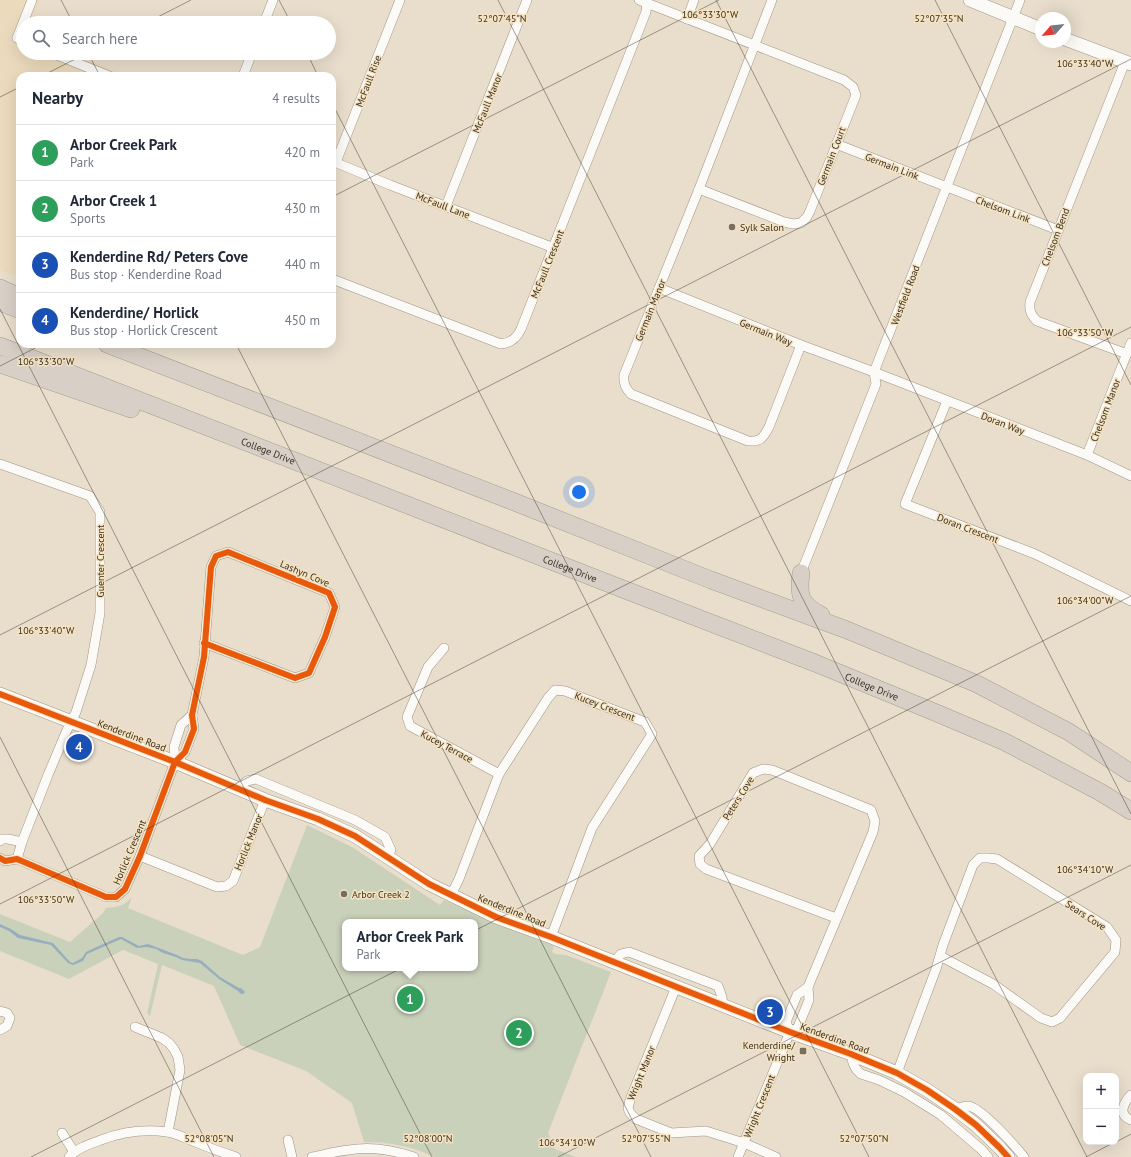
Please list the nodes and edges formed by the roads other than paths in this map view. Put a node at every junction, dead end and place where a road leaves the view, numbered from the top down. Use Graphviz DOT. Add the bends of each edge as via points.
graph roads {
  1 [pos="32,0"];
  2 [pos="273,0"];
  3 [pos="400,0"];
  4 [pos="527,0"];
  5 [pos="694,0"];
  6 [pos="772,0"];
  7 [pos="970,0"];
  8 [pos="1020,0"];
  9 [pos="643,2"];
  10 [pos="26,16"];
  11 [pos="267,16"];
  12 [pos="1014,17"];
  13 [pos="687,19"];
  14 [pos="1035,26"];
  15 [pos="1071,41"];
  16 [pos="754,45"];
  17 [pos="69,60"];
  18 [pos="249,60"];
  19 [pos="1128,63"];
  20 [pos="99,72"];
  21 [pos="245,72"];
  22 [pos="836,144"];
  23 [pos="336,157"];
  24 [pos="336,163"];
  25 [pos="947,187"];
  26 [pos="699,189"];
  27 [pos="446,206"];
  28 [pos="1058,230"];
  29 [pos="554,248"];
  30 [pos="336,280"];
  31 [pos="0,288"];
  32 [pos="659,288"];
  33 [pos="16,295"];
  34 [pos="0,302"];
  35 [pos="16,308"];
  36 [pos="1131,343"];
  37 [pos="0,346"];
  38 [pos="801,346"];
  39 [pos="117,348"];
  40 [pos="129,348"];
  41 [pos="1126,354"];
  42 [pos="0,364"];
  43 [pos="874,372"];
  44 [pos="196,379"];
  45 [pos="947,401"];
  46 [pos="1087,455"];
  47 [pos="0,464"];
  48 [pos="1131,476"];
  49 [pos="366,488"];
  50 [pos="801,573"];
  51 [pos="1131,601"];
  52 [pos="847,630"];
  53 [pos="204,643"];
  54 [pos="444,648"];
  55 [pos="0,694"];
  56 [pos="192,715"];
  57 [pos="71,721"];
  58 [pos="175,762"];
  59 [pos="1131,772"];
  60 [pos="500,774"];
  61 [pos="237,788"];
  62 [pos="265,800"];
  63 [pos="1131,811"];
  64 [pos="0,841"];
  65 [pos="22,842"];
  66 [pos="140,856"];
  67 [pos="387,856"];
  68 [pos="0,858"];
  69 [pos="17,860"];
  70 [pos="451,895"];
  71 [pos="836,918"];
  72 [pos="551,937"];
  73 [pos="940,956"];
  74 [pos="614,962"];
  75 [pos="676,987"];
  76 [pos="808,987"];
  77 [pos="723,1005"];
  78 [pos="0,1011"];
  79 [pos="135,1027"];
  80 [pos="0,1030"];
  81 [pos="790,1032"];
  82 [pos="851,1054"];
  83 [pos="897,1073"];
  84 [pos="1131,1095"];
  85 [pos="955,1109"];
  86 [pos="1131,1120"];
  87 [pos="168,1132"];
  88 [pos="62,1133"];
  89 [pos="288,1140"];
  90 [pos="744,1143"];
  91 [pos="71,1154"];
  92 [pos="236,1157"];
  93 [pos="292,1157"];
  94 [pos="312,1157"];
  95 [pos="414,1157"];
  96 [pos="738,1157"];
  97 [pos="776,1157"];
  98 [pos="988,1157"];
  99 [pos="1008,1157"];
  100 [pos="1024,1157"];
  1 -- 10 [label="street"];
  2 -- 11 [label="street"];
  3 -- 23 [label="street, McFaull Rise"];
  4 -- 27 [label="street, McFaull Manor"];
  5 -- 13 [label="street"];
  6 -- 16 [label="street, Germain Manor"];
  7 -- 12 [label="street"];
  8 -- 12 [label="street, Westfield Road"];
  9 -- 13 [label="street, Germain Court"];
  9 -- 29 [label="street, McFaull Crescent" via="646,12"];
  12 -- 14 [label="street"];
  12 -- 25 [label="street, Westfield Road"];
  13 -- 16 [label="street, Germain Court"];
  15 -- 19 [label="street"];
  16 -- 22 [label="street, Germain Court" via="844,80 853,87 856,95"];
  16 -- 26 [label="street, Germain Manor"];
  17 -- 20 [label="street"];
  18 -- 21 [label="street"];
  19 -- 28 [label="street, Chelsom Bend"];
  22 -- 25 [label="street, Germain Link"];
  22 -- 26 [label="street, Germain Court" via="810,211 801,223 784,222"];
  24 -- 27 [label="street, McFaull Lane"];
  25 -- 28 [label="street, Chelsom Link"];
  25 -- 43 [label="street, Westfield Road"];
  26 -- 32 [label="street, Germain Manor"];
  27 -- 29 [label="street, McFaull Lane"];
  28 -- 41 [label="street, Chelsom Bend" via="1030,302 1032,317"];
  29 -- 30 [label="street, McFaull Crescent" via="518,336 507,344 501,344"];
  31 -- 33 [label="highway"];
  32 -- 38 [label="street, Germain Way"];
  32 -- 38 [label="street, Germain Manor" via="624,375 623,382 631,394 748,441 756,441 762,439 769,427"];
  34 -- 35 [label="highway"];
  36 -- 41 [label="street, Chelsom Manor"];
  37 -- 49 [label="highway, College Drive"];
  38 -- 43 [label="street, Germain Way"];
  39 -- 44 [label="highway"];
  40 -- 44 [label="highway"];
  41 -- 46 [label="street, Chelsom Manor"];
  42 -- 49 [label="highway"];
  43 -- 45 [label="street, Doran Way"];
  43 -- 50 [label="street, Westfield Road" via="876,384"];
  44 -- 52 [label="highway" via="711,580"];
  45 -- 46 [label="street, Doran Way"];
  45 -- 51 [label="street, Doran Crescent" via="905,504 1035,554"];
  46 -- 48 [label="street, Doran Way"];
  47 -- 57 [label="street, Guenter Crescent" via="90,496 100,512 100,613 91,665"];
  49 -- 63 [label="highway, College Drive" via="815,662 940,714 1005,742"];
  50 -- 52 [label="highway" via="800,593 804,603"];
  52 -- 59 [label="highway" via="977,684 1069,732"];
  53 -- 53 [label="street, Lashyn Cove" via="295,678 309,673 335,607 329,593 228,552 216,556 210,567"];
  53 -- 56 [label="street, Lashyn Cove" via="204,657"];
  54 -- 60 [label="street, Kucey Terrace" via="428,667 407,716 410,726"];
  55 -- 57 [label="street, Kenderdine Road"];
  56 -- 58 [label="street, Lashyn Cove" via="181,726 174,747"];
  56 -- 58 [label="street, Lashyn Cove" via="194,729 185,752"];
  57 -- 58 [label="street, Kenderdine Road"];
  57 -- 65 [label="street"];
  58 -- 61 [label="street, Kenderdine Road"];
  58 -- 66 [label="street, Horlick Crescent"];
  60 -- 70 [label="street, Kucey Crescent"];
  60 -- 72 [label="street, Kucey Crescent" via="554,690 565,691 645,722 652,734 592,828"];
  61 -- 62 [label="street, Kenderdine Road"];
  61 -- 67 [label="street" via="256,779 355,820 386,837 391,850"];
  62 -- 66 [label="street, Horlick Manor" via="233,881 226,886 218,887"];
  62 -- 67 [label="street, Kenderdine Road" via="318,819"];
  64 -- 65 [label="street" via="8,839"];
  65 -- 69 [label="street"];
  66 -- 69 [label="street, Horlick Crescent" via="125,889 116,897 106,897"];
  67 -- 70 [label="street, Kenderdine Road" via="429,884"];
  68 -- 69 [label="street, Horlick Crescent" via="5,861"];
  70 -- 72 [label="street, Kenderdine Road" via="496,917"];
  71 -- 71 [label="street, Peters Cove" via="873,832 875,820 871,810 772,770 763,769 753,773 710,844 699,856 700,864 706,869"];
  71 -- 76 [label="street, Peters Cove"];
  72 -- 74 [label="street, Kenderdine Road"];
  73 -- 73 [label="street, Sears Cove" via="973,865 980,858 997,859 1107,927 1116,940 1114,952 1060,1018 1052,1022 1041,1018 993,984"];
  73 -- 83 [label="street, Sears Cove"];
  74 -- 75 [label="street, Kenderdine Road"];
  74 -- 77 [label="street" via="621,954 629,952 718,986"];
  75 -- 77 [label="street, Kenderdine Road"];
  75 -- 90 [label="street, Wright Manor" via="630,1100 630,1113 636,1119 671,1133 706,1131"];
  76 -- 81 [label="street, Peters Cove" via="809,1000 798,1027"];
  76 -- 81 [label="street, Peters Cove" via="797,995 786,1022"];
  77 -- 81 [label="street, Kenderdine Road"];
  78 -- 80 [label="street" via="10,1018 7,1026"];
  79 -- 87 [label="street" via="166,1040 178,1057 180,1070"];
  81 -- 82 [label="street, Kenderdine Road"];
  81 -- 90 [label="street, Wright Crescent"];
  82 -- 83 [label="street, Kenderdine Road"];
  82 -- 98 [label="street, Kenderdine Road" via="852,1063 861,1074 898,1089 941,1115"];
  83 -- 85 [label="street, Kenderdine Road"];
  84 -- 86 [label="street" via="1123,1108 1124,1115"];
  85 -- 99 [label="street, Kenderdine Road" via="976,1125"];
  85 -- 100 [label="street" via="972,1107 992,1122"];
  87 -- 91 [label="street" via="135,1131 112,1136"];
  87 -- 92 [label="street"];
  88 -- 91 [label="street"];
  89 -- 93 [label="street"];
  90 -- 96 [label="street, Wright Crescent"];
  90 -- 97 [label="street"];
  94 -- 95 [label="street" via="369,1149 392,1151"];
}
